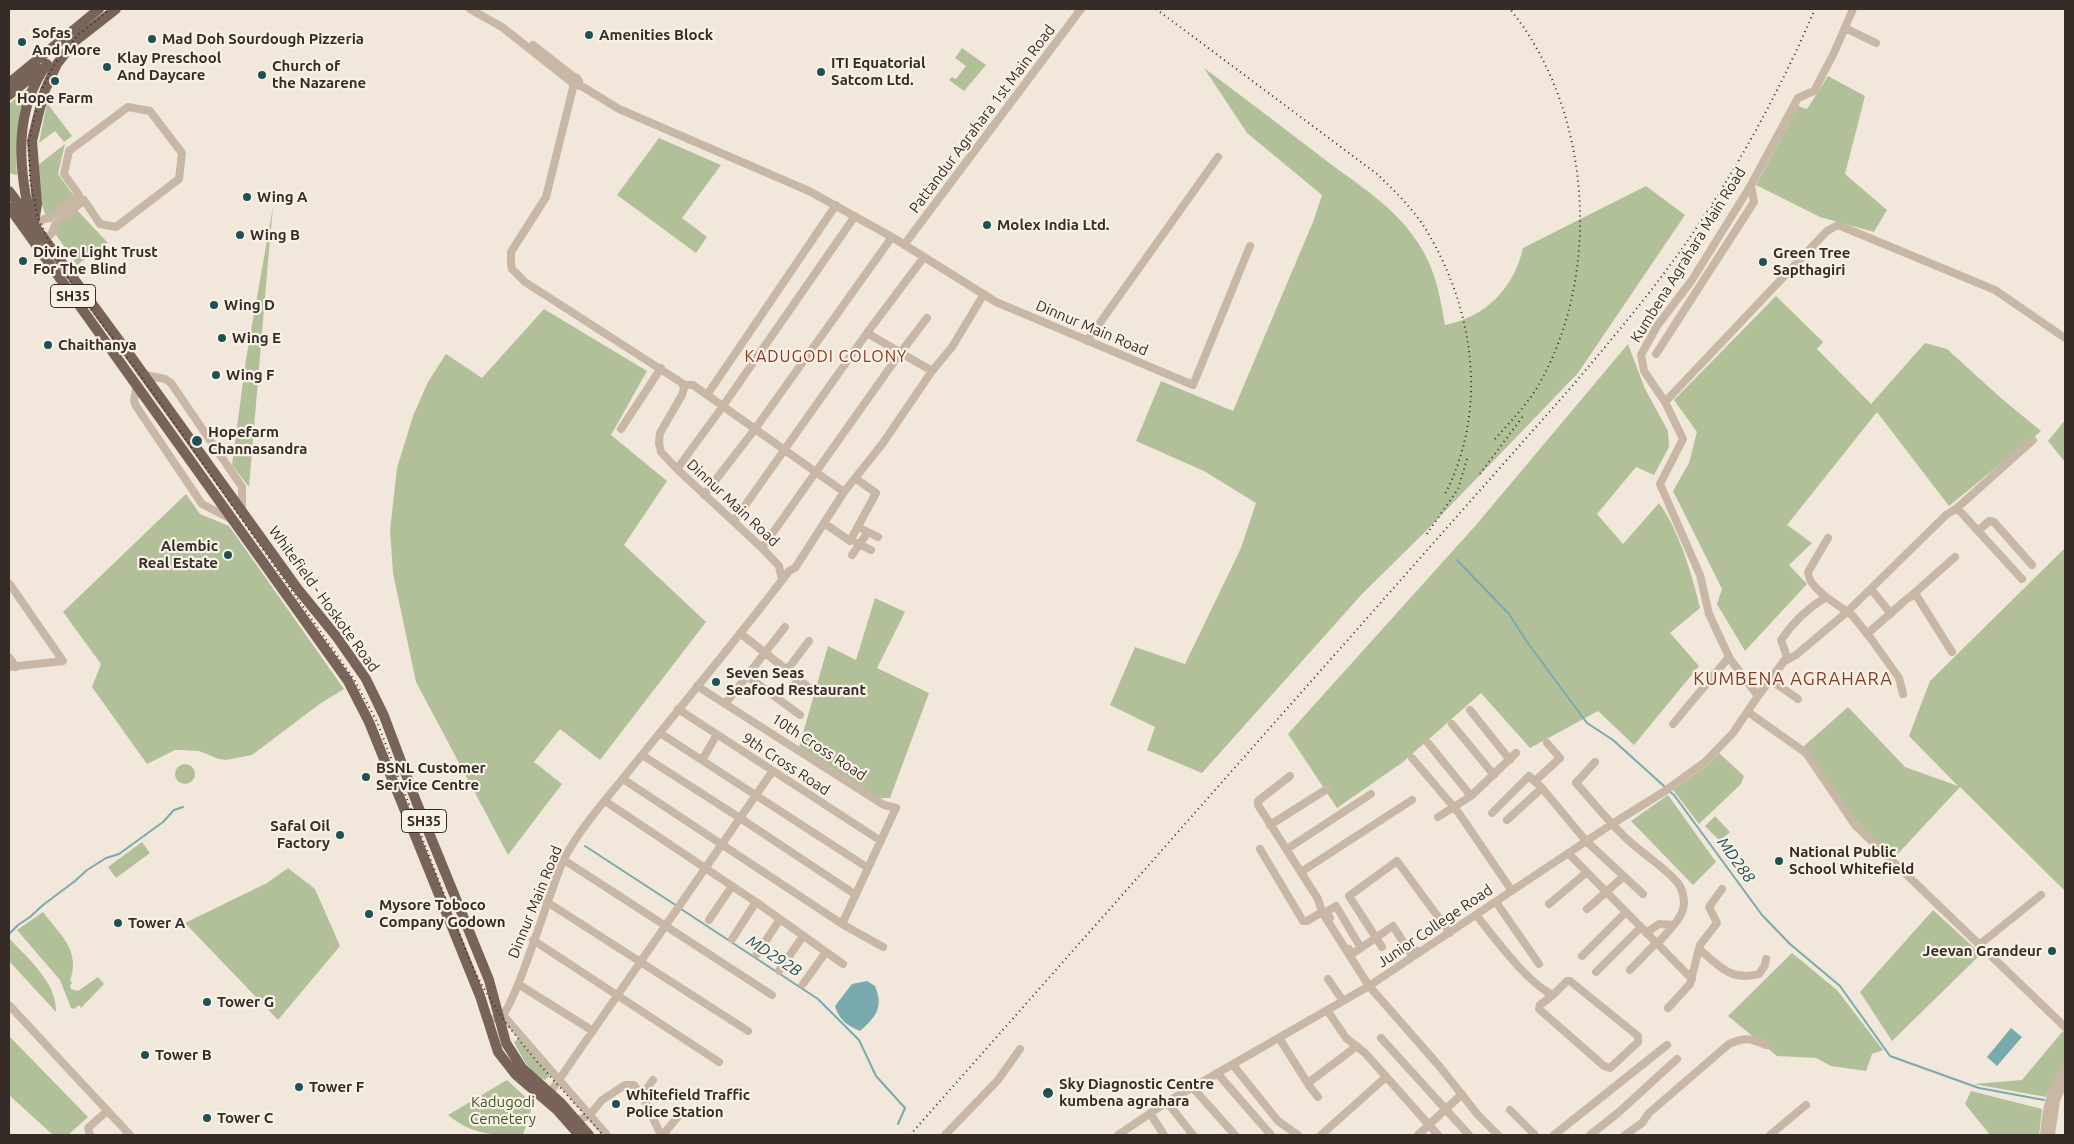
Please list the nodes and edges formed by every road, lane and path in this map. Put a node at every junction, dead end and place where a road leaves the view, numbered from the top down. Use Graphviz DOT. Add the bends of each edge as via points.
graph roads {
  1 [pos="99,9"];
  2 [pos="116,9"];
  3 [pos="470,9"];
  4 [pos="482,9"];
  5 [pos="1081,9"];
  6 [pos="1853,9"];
  7 [pos="1845,28"];
  8 [pos="74,42"];
  9 [pos="1876,43"];
  10 [pos="47,64"];
  11 [pos="575,81"];
  12 [pos="9,83"];
  13 [pos="9,95"];
  14 [pos="1218,156"];
  15 [pos="1751,185"];
  16 [pos="9,192"];
  17 [pos="82,198"];
  18 [pos="836,205"];
  19 [pos="9,207"];
  20 [pos="855,216"];
  21 [pos="50,218"];
  22 [pos="33,223"];
  23 [pos="55,225"];
  24 [pos="892,237"];
  25 [pos="45,240"];
  26 [pos="904,245"];
  27 [pos="1250,246"];
  28 [pos="924,257"];
  29 [pos="984,294"];
  30 [pos="927,318"];
  31 [pos="867,333"];
  32 [pos="2065,338"];
  33 [pos="1087,341"];
  34 [pos="901,352"];
  35 [pos="1656,354"];
  36 [pos="661,368"];
  37 [pos="932,371"];
  38 [pos="145,376"];
  39 [pos="137,384"];
  40 [pos="683,385"];
  41 [pos="708,395"];
  42 [pos="1665,402"];
  43 [pos="723,406"];
  44 [pos="622,429"];
  45 [pos="755,429"];
  46 [pos="2033,440"];
  47 [pos="784,449"];
  48 [pos="676,469"];
  49 [pos="817,472"];
  50 [pos="854,478"];
  51 [pos="844,492"];
  52 [pos="704,495"];
  53 [pos="1957,508"];
  54 [pos="242,512"];
  55 [pos="233,520"];
  56 [pos="734,521"];
  57 [pos="824,523"];
  58 [pos="858,527"];
  59 [pos="1978,531"];
  60 [pos="868,532"];
  61 [pos="878,537"];
  62 [pos="1828,538"];
  63 [pos="850,541"];
  64 [pos="860,545"];
  65 [pos="762,548"];
  66 [pos="871,550"];
  67 [pos="852,555"];
  68 [pos="1955,557"];
  69 [pos="2032,566"];
  70 [pos="2022,579"];
  71 [pos="782,580"];
  72 [pos="9,583"];
  73 [pos="1871,589"];
  74 [pos="1826,597"];
  75 [pos="1908,598"];
  76 [pos="1847,612"];
  77 [pos="1891,614"];
  78 [pos="785,627"];
  79 [pos="740,633"];
  80 [pos="1867,634"];
  81 [pos="809,641"];
  82 [pos="1952,652"];
  83 [pos="765,653"];
  84 [pos="1729,656"];
  85 [pos="9,657"];
  86 [pos="1783,662"];
  87 [pos="12,667"];
  88 [pos="787,670"];
  89 [pos="747,676"];
  90 [pos="798,679"];
  91 [pos="1769,679"];
  92 [pos="697,686"];
  93 [pos="372,690"];
  94 [pos="791,690"];
  95 [pos="812,690"];
  96 [pos="1903,694"];
  97 [pos="1758,696"];
  98 [pos="357,697"];
  99 [pos="1798,699"];
  100 [pos="725,704"];
  101 [pos="678,710"];
  102 [pos="1470,710"];
  103 [pos="1748,712"];
  104 [pos="800,715"];
  105 [pos="1452,724"];
  106 [pos="1673,724"];
  107 [pos="660,733"];
  108 [pos="716,736"];
  109 [pos="1428,743"];
  110 [pos="1547,743"];
  111 [pos="1516,753"];
  112 [pos="642,755"];
  113 [pos="1412,758"];
  114 [pos="702,760"];
  115 [pos="1510,760"];
  116 [pos="1595,762"];
  117 [pos="772,772"];
  118 [pos="1494,775"];
  119 [pos="1290,776"];
  120 [pos="623,779"];
  121 [pos="1535,781"];
  122 [pos="1542,788"];
  123 [pos="1327,789"];
  124 [pos="1371,794"];
  125 [pos="756,795"];
  126 [pos="1471,796"];
  127 [pos="1412,800"];
  128 [pos="605,801"];
  129 [pos="1454,807"];
  130 [pos="1492,812"];
  131 [pos="1438,817"];
  132 [pos="740,818"];
  133 [pos="1507,820"];
  134 [pos="1612,824"];
  135 [pos="1270,825"];
  136 [pos="881,841"];
  137 [pos="1586,841"];
  138 [pos="433,844"];
  139 [pos="723,845"];
  140 [pos="419,847"];
  141 [pos="1260,849"];
  142 [pos="1287,849"];
  143 [pos="1568,853"];
  144 [pos="564,860"];
  145 [pos="868,868"];
  146 [pos="706,869"];
  147 [pos="1301,872"];
  148 [pos="1586,873"];
  149 [pos="1623,877"];
  150 [pos="732,886"];
  151 [pos="1722,889"];
  152 [pos="1512,891"];
  153 [pos="1605,893"];
  154 [pos="1643,894"];
  155 [pos="856,895"];
  156 [pos="2041,896"];
  157 [pos="547,902"];
  158 [pos="756,902"];
  159 [pos="1496,902"];
  160 [pos="1549,904"];
  161 [pos="1587,909"];
  162 [pos="1322,912"];
  163 [pos="1625,913"];
  164 [pos="1476,915"];
  165 [pos="780,919"];
  166 [pos="709,920"];
  167 [pos="842,924"];
  168 [pos="1673,925"];
  169 [pos="666,926"];
  170 [pos="1643,930"];
  171 [pos="1448,931"];
  172 [pos="803,936"];
  173 [pos="1376,937"];
  174 [pos="732,939"];
  175 [pos="533,940"];
  176 [pos="1434,940"];
  177 [pos="1656,944"];
  178 [pos="1979,945"];
  179 [pos="883,947"];
  180 [pos="1382,947"];
  181 [pos="1361,948"];
  182 [pos="1699,949"];
  183 [pos="826,952"];
  184 [pos="757,954"];
  185 [pos="1582,956"];
  186 [pos="1766,959"];
  187 [pos="641,962"];
  188 [pos="843,964"];
  189 [pos="1539,964"];
  190 [pos="1630,970"];
  191 [pos="779,971"];
  192 [pos="1596,972"];
  193 [pos="1328,978"];
  194 [pos="1692,979"];
  195 [pos="518,984"];
  196 [pos="803,984"];
  197 [pos="1369,986"];
  198 [pos="618,995"];
  199 [pos="772,995"];
  200 [pos="1553,995"];
  201 [pos="1343,1001"];
  202 [pos="9,1005"];
  203 [pos="1668,1008"];
  204 [pos="1327,1010"];
  205 [pos="502,1017"];
  206 [pos="488,1020"];
  207 [pos="2065,1027"];
  208 [pos="593,1031"];
  209 [pos="748,1031"];
  210 [pos="1279,1038"];
  211 [pos="1381,1038"];
  212 [pos="1667,1045"];
  213 [pos="1357,1046"];
  214 [pos="1766,1046"];
  215 [pos="1020,1049"];
  216 [pos="1678,1059"];
  217 [pos="718,1062"];
  218 [pos="1232,1065"];
  219 [pos="2065,1069"];
  220 [pos="1217,1073"];
  221 [pos="1386,1077"];
  222 [pos="653,1080"];
  223 [pos="558,1081"];
  224 [pos="2065,1081"];
  225 [pos="1308,1083"];
  226 [pos="1193,1088"];
  227 [pos="1462,1094"];
  228 [pos="642,1095"];
  229 [pos="548,1096"];
  230 [pos="1318,1097"];
  231 [pos="1167,1102"];
  232 [pos="1806,1105"];
  233 [pos="1446,1110"];
  234 [pos="1510,1110"];
  235 [pos="106,1112"];
  236 [pos="1150,1113"];
  237 [pos="680,1114"];
  238 [pos="589,1116"];
  239 [pos="577,1120"];
  240 [pos="1429,1125"];
  241 [pos="90,1135"];
  242 [pos="130,1135"];
  243 [pos="578,1135"];
  244 [pos="588,1135"];
  245 [pos="607,1135"];
  246 [pos="662,1135"];
  247 [pos="945,1135"];
  248 [pos="1118,1135"];
  249 [pos="1164,1135"];
  250 [pos="1193,1135"];
  251 [pos="1236,1135"];
  252 [pos="1271,1135"];
  253 [pos="1298,1135"];
  254 [pos="1321,1135"];
  255 [pos="1418,1135"];
  256 [pos="1438,1135"];
  257 [pos="1469,1135"];
  258 [pos="1498,1135"];
  259 [pos="1535,1135"];
  260 [pos="1554,1135"];
  261 [pos="1590,1135"];
  262 [pos="1625,1135"];
  263 [pos="1770,1135"];
  264 [pos="2044,1135"];
  265 [pos="2051,1135"];
  1 -- 12 [label="main road"];
  2 -- 8 [label="main road"];
  3 -- 11 [label="street, Dinnur Main Road" via="502,27"];
  4 -- 11 [label="street, Dinnur Main Road" via="505,23"];
  5 -- 26 [label="street, Pattandur Agrahara 1st Main Road"];
  6 -- 7 [label="street, Kumbena Agrahara Main Road"];
  7 -- 9 [label="street"];
  7 -- 15 [label="street, Kumbena Agrahara Main Road" via="1814,91 1798,98"];
  8 -- 10 [label="main road"];
  8 -- 22 [label="main road" via="57,64 45,90 32,141 37,204"];
  10 -- 13 [label="main road"];
  10 -- 22 [label="main road" via="33,86 20,134 22,180"];
  11 -- 18 [label="street, Dinnur Main Road" via="619,109 802,187"];
  11 -- 36 [label="street" via="546,197 514,247 511,265 515,274 525,282"];
  14 -- 33 [label="street"];
  15 -- 35 [label="street" via="1754,202"];
  15 -- 42 [label="street, Kumbena Agrahara Main Road" via="1641,355 1644,370"];
  16 -- 22 [label="main road, Whitefield - Hoskote Road / SH35"];
  17 -- 17 [label="street" via="64,174 69,151 128,107 150,111 182,153 179,179 116,227 100,224"];
  17 -- 21 [label="street"];
  17 -- 23 [label="street"];
  18 -- 20 [label="street, Dinnur Main Road"];
  18 -- 41 [label="street"];
  19 -- 39 [label="main road, Whitefield - Hoskote Road / SH35"];
  20 -- 24 [label="street, Dinnur Main Road"];
  20 -- 43 [label="street"];
  21 -- 22 [label="street"];
  21 -- 23 [label="street"];
  22 -- 25 [label="main road, Whitefield - Hoskote Road / SH35"];
  23 -- 25 [label="street"];
  24 -- 26 [label="street, Dinnur Main Road"];
  24 -- 45 [label="street"];
  25 -- 38 [label="main road, Whitefield - Hoskote Road / SH35"];
  26 -- 28 [label="street, Dinnur Main Road"];
  27 -- 33 [label="street, Dinnur Main Road" via="1193,385"];
  28 -- 29 [label="street, Dinnur Main Road"];
  28 -- 31 [label="street"];
  29 -- 33 [label="street, Dinnur Main Road"];
  29 -- 37 [label="street" via="952,347"];
  30 -- 34 [label="street"];
  31 -- 34 [label="street"];
  31 -- 47 [label="street"];
  32 -- 42 [label="street" via="1995,290 1838,225 1827,231"];
  34 -- 37 [label="street"];
  34 -- 49 [label="street"];
  36 -- 40 [label="street"];
  36 -- 44 [label="street"];
  37 -- 50 [label="street" via="883,443"];
  38 -- 54 [label="main road, Whitefield - Hoskote Road / SH35"];
  38 -- 54 [label="street" via="171,382 242,487"];
  39 -- 55 [label="main road, Whitefield - Hoskote Road / SH35"];
  39 -- 55 [label="street" via="136,406 202,504"];
  40 -- 41 [label="street" via="693,385"];
  40 -- 48 [label="street, Dinnur Main Road" via="682,395 659,438 661,452"];
  41 -- 43 [label="street"];
  42 -- 84 [label="street, Kumbena Agrahara Main Road" via="1683,439 1660,484 1700,575 1709,614"];
  43 -- 45 [label="street"];
  43 -- 48 [label="street"];
  45 -- 47 [label="street"];
  45 -- 52 [label="street"];
  46 -- 53 [label="street"];
  47 -- 49 [label="street"];
  47 -- 56 [label="street"];
  48 -- 52 [label="street, Dinnur Main Road"];
  49 -- 51 [label="street"];
  49 -- 65 [label="street"];
  50 -- 51 [label="street"];
  50 -- 58 [label="street" via="876,494"];
  51 -- 57 [label="street"];
  52 -- 56 [label="street, Dinnur Main Road"];
  53 -- 59 [label="street"];
  53 -- 73 [label="street"];
  54 -- 93 [label="main road, Whitefield - Hoskote Road / SH35" via="336,636"];
  55 -- 98 [label="main road, Whitefield - Hoskote Road / SH35"];
  56 -- 65 [label="street, Dinnur Main Road"];
  57 -- 63 [label="street"];
  57 -- 71 [label="street" via="795,568 789,570"];
  58 -- 60 [label="street"];
  58 -- 63 [label="street"];
  59 -- 69 [label="street" via="1988,521 1994,522"];
  59 -- 70 [label="street"];
  60 -- 61 [label="street"];
  60 -- 64 [label="street"];
  62 -- 74 [label="street" via="1808,572 1808,578"];
  63 -- 64 [label="street"];
  64 -- 66 [label="street"];
  64 -- 67 [label="street"];
  65 -- 71 [label="street, Dinnur Main Road" via="779,566"];
  68 -- 75 [label="street"];
  71 -- 79 [label="street, Dinnur Main Road"];
  72 -- 87 [label="street" via="63,661"];
  73 -- 76 [label="street"];
  73 -- 77 [label="street"];
  74 -- 76 [label="street"];
  74 -- 86 [label="street" via="1807,609 1788,629 1781,640 1786,657"];
  75 -- 77 [label="street"];
  75 -- 82 [label="street" via="1918,597"];
  76 -- 80 [label="street"];
  76 -- 86 [label="street" via="1796,656"];
  77 -- 80 [label="street"];
  78 -- 83 [label="street"];
  79 -- 83 [label="street"];
  79 -- 92 [label="street, Dinnur Main Road"];
  80 -- 96 [label="street" via="1899,678"];
  81 -- 88 [label="street"];
  83 -- 88 [label="street"];
  83 -- 89 [label="street"];
  84 -- 97 [label="street, Kumbena Agrahara Main Road"];
  84 -- 106 [label="street"];
  85 -- 87 [label="street"];
  86 -- 91 [label="street"];
  88 -- 90 [label="street"];
  89 -- 100 [label="street"];
  89 -- 104 [label="street"];
  90 -- 94 [label="street"];
  90 -- 95 [label="street"];
  91 -- 97 [label="street"];
  91 -- 99 [label="street"];
  92 -- 100 [label="street, 10th Cross Road"];
  92 -- 101 [label="street, Dinnur Main Road"];
  93 -- 98 [label="main road"];
  93 -- 138 [label="main road, Whitefield - Hoskote Road / SH35"];
  97 -- 103 [label="street"];
  98 -- 140 [label="main road, Whitefield - Hoskote Road / SH35"];
  100 -- 136 [label="street, 10th Cross Road" via="871,797 896,808"];
  101 -- 107 [label="street, Dinnur Main Road"];
  101 -- 108 [label="street, 9th Cross Road"];
  102 -- 115 [label="street"];
  103 -- 134 [label="street, Junior College Road" via="1705,762"];
  103 -- 178 [label="street" via="1806,753 1855,825"];
  105 -- 118 [label="street"];
  107 -- 112 [label="street, Dinnur Main Road"];
  107 -- 114 [label="street"];
  108 -- 114 [label="street"];
  108 -- 117 [label="street, 9th Cross Road"];
  109 -- 126 [label="street"];
  110 -- 121 [label="street" via="1560,758"];
  111 -- 115 [label="street"];
  112 -- 120 [label="street, Dinnur Main Road"];
  112 -- 132 [label="street"];
  113 -- 129 [label="street"];
  114 -- 125 [label="street"];
  115 -- 118 [label="street"];
  116 -- 134 [label="street" via="1576,783"];
  117 -- 125 [label="street"];
  117 -- 136 [label="street, 9th Cross Road"];
  118 -- 126 [label="street"];
  119 -- 135 [label="street" via="1258,803"];
  120 -- 128 [label="street, Dinnur Main Road"];
  120 -- 139 [label="street"];
  121 -- 122 [label="street"];
  121 -- 130 [label="street" via="1528,776"];
  122 -- 133 [label="street"];
  122 -- 137 [label="street"];
  123 -- 135 [label="street"];
  124 -- 142 [label="street"];
  125 -- 132 [label="street"];
  125 -- 145 [label="street"];
  126 -- 129 [label="street"];
  127 -- 147 [label="street"];
  128 -- 144 [label="street, Dinnur Main Road"];
  128 -- 146 [label="street"];
  129 -- 131 [label="street"];
  129 -- 152 [label="street"];
  132 -- 139 [label="street"];
  132 -- 155 [label="street"];
  134 -- 137 [label="street, Junior College Road"];
  134 -- 168 [label="street" via="1678,883 1684,903"];
  135 -- 142 [label="street"];
  136 -- 145 [label="street"];
  137 -- 143 [label="street, Junior College Road"];
  137 -- 149 [label="street"];
  138 -- 140 [label="main road"];
  138 -- 205 [label="main road, Whitefield - Hoskote Road / SH35"];
  139 -- 146 [label="street"];
  139 -- 167 [label="street"];
  140 -- 206 [label="main road, Whitefield - Hoskote Road / SH35"];
  141 -- 162 [label="street" via="1303,920 1307,922"];
  142 -- 147 [label="street"];
  143 -- 148 [label="street"];
  143 -- 152 [label="street, Junior College Road"];
  144 -- 157 [label="street, Dinnur Main Road"];
  144 -- 169 [label="street"];
  145 -- 155 [label="street"];
  146 -- 150 [label="street"];
  146 -- 169 [label="street"];
  147 -- 162 [label="street" via="1318,898"];
  148 -- 153 [label="street"];
  148 -- 160 [label="street"];
  149 -- 153 [label="street"];
  149 -- 154 [label="street"];
  150 -- 158 [label="street"];
  150 -- 166 [label="street"];
  151 -- 182 [label="street" via="1709,907 1716,924"];
  152 -- 159 [label="street, Junior College Road"];
  153 -- 161 [label="street"];
  153 -- 163 [label="street"];
  155 -- 167 [label="street"];
  156 -- 178 [label="street"];
  157 -- 175 [label="street, Dinnur Main Road"];
  157 -- 187 [label="street"];
  158 -- 165 [label="street"];
  158 -- 174 [label="street"];
  159 -- 164 [label="street, Junior College Road"];
  159 -- 189 [label="street"];
  162 -- 197 [label="street"];
  163 -- 170 [label="street"];
  163 -- 185 [label="street"];
  164 -- 171 [label="street, Junior College Road"];
  164 -- 200 [label="street" via="1511,957"];
  165 -- 172 [label="street"];
  165 -- 184 [label="street"];
  167 -- 179 [label="street"];
  168 -- 170 [label="street" via="1659,924"];
  168 -- 177 [label="street"];
  169 -- 187 [label="street"];
  169 -- 199 [label="street"];
  170 -- 177 [label="street"];
  170 -- 192 [label="street"];
  171 -- 173 [label="street" via="1397,861 1349,896"];
  171 -- 176 [label="street, Junior College Road"];
  172 -- 183 [label="street"];
  172 -- 191 [label="street"];
  173 -- 176 [label="street" via="1393,926 1411,954"];
  173 -- 180 [label="street"];
  173 -- 181 [label="street"];
  175 -- 195 [label="street, Dinnur Main Road"];
  175 -- 198 [label="street"];
  176 -- 197 [label="street, Junior College Road"];
  177 -- 190 [label="street"];
  177 -- 194 [label="street"];
  178 -- 207 [label="street"];
  181 -- 181 [label="street" via="1352,954 1326,912 1336,906"];
  182 -- 186 [label="street" via="1733,975 1759,974"];
  182 -- 194 [label="street"];
  183 -- 188 [label="street"];
  183 -- 196 [label="street"];
  187 -- 198 [label="street"];
  187 -- 209 [label="street"];
  193 -- 201 [label="street"];
  194 -- 203 [label="street"];
  195 -- 205 [label="street, Dinnur Main Road"];
  195 -- 208 [label="street"];
  197 -- 201 [label="street, Junior College Road"];
  197 -- 227 [label="street"];
  198 -- 208 [label="street"];
  198 -- 217 [label="street"];
  200 -- 200 [label="street" via="1570,981 1638,1036 1638,1042 1610,1068 1604,1066 1538,1009"];
  201 -- 204 [label="street, Junior College Road"];
  202 -- 235 [label="street"];
  204 -- 210 [label="street, Junior College Road"];
  204 -- 213 [label="street" via="1346,1038"];
  205 -- 206 [label="street"];
  205 -- 223 [label="street"];
  205 -- 229 [label="main road, Whitefield - Hoskote Road / SH35" via="502,1034 510,1052"];
  206 -- 229 [label="main road, Whitefield - Hoskote Road / SH35" via="502,1059 516,1075"];
  208 -- 223 [label="street"];
  210 -- 218 [label="street, Junior College Road"];
  210 -- 225 [label="street"];
  211 -- 233 [label="street"];
  212 -- 260 [label="street"];
  213 -- 221 [label="street"];
  213 -- 225 [label="street"];
  214 -- 262 [label="street" via="1742,1038 1729,1044 1649,1113 1642,1124"];
  215 -- 247 [label="street" via="998,1080"];
  216 -- 261 [label="street"];
  218 -- 220 [label="street, Junior College Road"];
  218 -- 253 [label="street" via="1278,1121"];
  219 -- 264 [label="street" via="2049,1098"];
  220 -- 226 [label="street, Junior College Road"];
  220 -- 252 [label="street"];
  221 -- 240 [label="street"];
  221 -- 254 [label="street"];
  222 -- 228 [label="street"];
  223 -- 229 [label="street"];
  223 -- 238 [label="street"];
  224 -- 265 [label="street" via="2055,1104"];
  225 -- 230 [label="street"];
  226 -- 231 [label="street, Junior College Road"];
  226 -- 251 [label="street"];
  227 -- 233 [label="street"];
  227 -- 258 [label="street"];
  228 -- 238 [label="street" via="634,1085 625,1085 602,1100"];
  228 -- 246 [label="street"];
  229 -- 239 [label="main road, Whitefield - Hoskote Road / SH35"];
  229 -- 243 [label="main road, Whitefield - Hoskote Road / SH35"];
  231 -- 236 [label="street, Junior College Road"];
  231 -- 250 [label="street"];
  232 -- 263 [label="street"];
  233 -- 240 [label="street"];
  233 -- 257 [label="street"];
  234 -- 259 [label="street"];
  235 -- 241 [label="street" via="88,1128"];
  235 -- 242 [label="street"];
  236 -- 248 [label="street, Junior College Road"];
  236 -- 249 [label="street"];
  237 -- 246 [label="street"];
  238 -- 239 [label="street"];
  238 -- 245 [label="street"];
  239 -- 244 [label="main road, Whitefield - Hoskote Road / SH35"];
  240 -- 255 [label="street"];
  240 -- 256 [label="street"];
}
